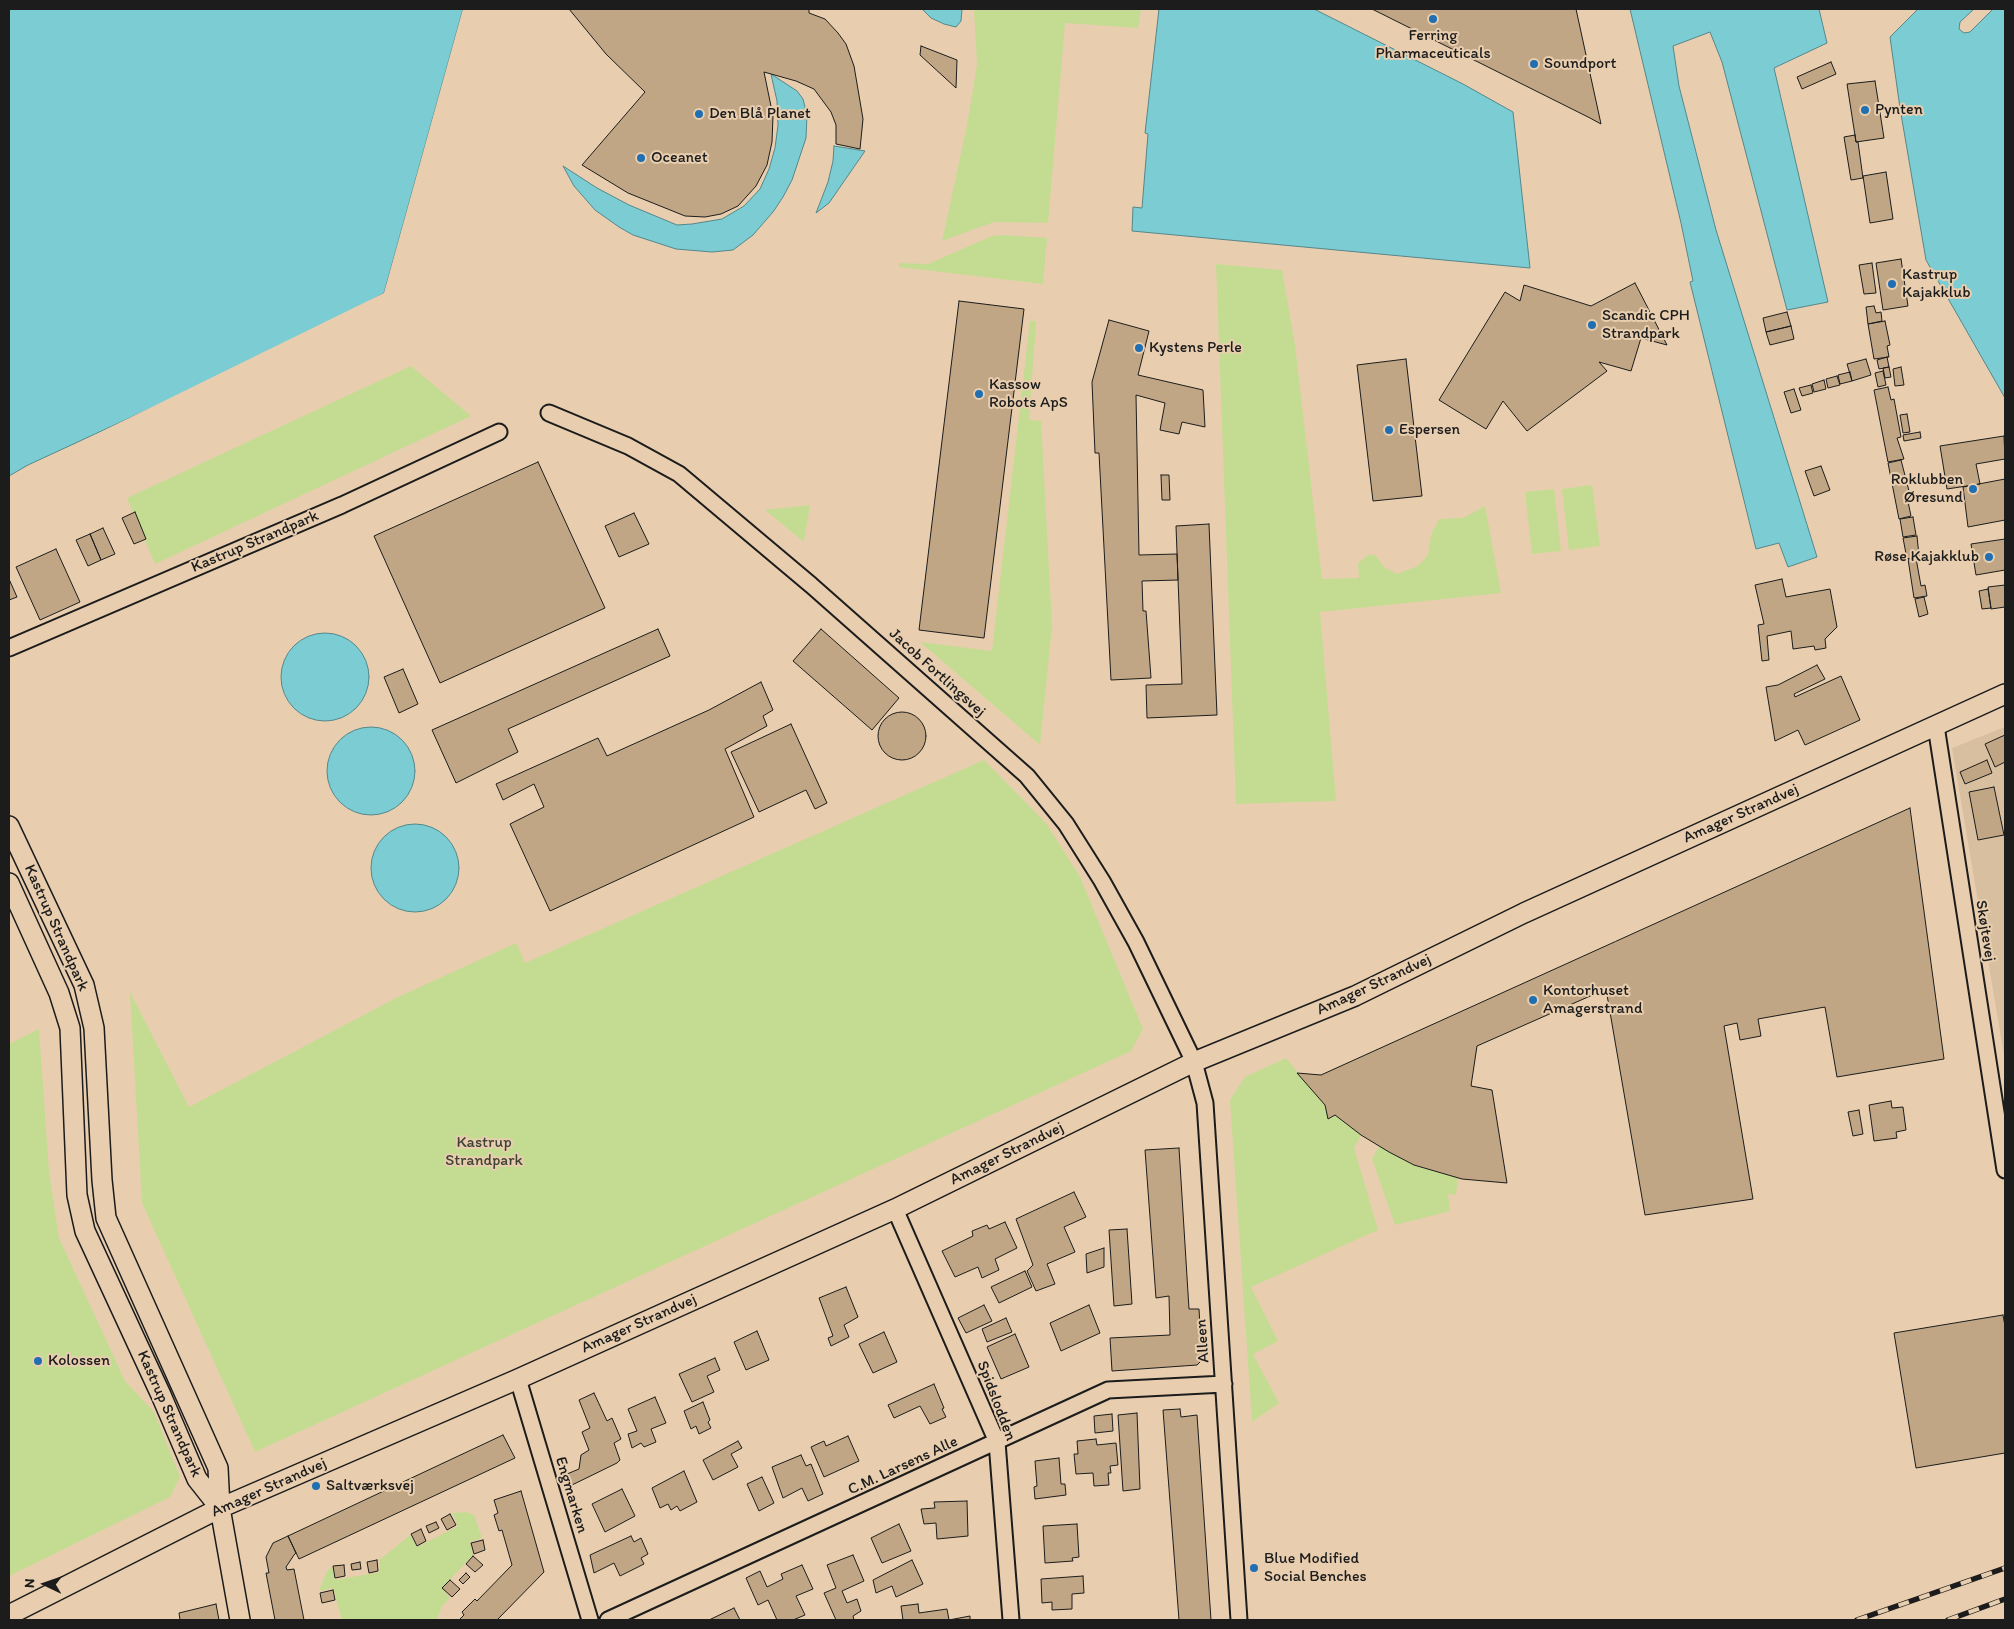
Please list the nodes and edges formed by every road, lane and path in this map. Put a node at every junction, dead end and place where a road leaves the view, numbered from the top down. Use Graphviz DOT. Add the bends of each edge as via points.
graph roads {
  1 [pos="549,413"];
  2 [pos="499,432"];
  3 [pos="9,648"];
  4 [pos="2005,694"];
  5 [pos="1936,726"];
  6 [pos="9,826"];
  7 [pos="9,883"];
  8 [pos="1194,1062"];
  9 [pos="2005,1170"];
  10 [pos="895,1208"];
  11 [pos="518,1379"];
  12 [pos="1224,1384"];
  13 [pos="997,1442"];
  14 [pos="220,1508"];
  15 [pos="9,1615"];
  16 [pos="240,1620"];
  17 [pos="590,1620"];
  18 [pos="608,1620"];
  19 [pos="1011,1620"];
  20 [pos="1239,1620"];
  1 -- 8 [label="street, Jacob Fortlingsvej" via="628,446 679,474 811,584 1027,776 1066,824 1102,881 1136,942"];
  2 -- 3 [label="street, Kastrup Strandpark" via="333,508"];
  4 -- 5 [label="street, Amager Strandvej"];
  5 -- 8 [label="street, Amager Strandvej" via="1524,914 1355,996"];
  5 -- 9 [label="street, Skøjtevej"];
  6 -- 14 [label="street, Kastrup Strandpark" via="84,985 94,1028 106,1218 218,1468"];
  7 -- 14 [label="street, Kastrup Strandpark" via="59,994 70,1028 78,1195 85,1231 197,1479"];
  8 -- 10 [label="street, Amager Strandvej"];
  8 -- 12 [label="street, Alleen" via="1205,1103"];
  10 -- 11 [label="street, Amager Strandvej"];
  10 -- 13 [label="street, Spidslodden"];
  11 -- 14 [label="street, Amager Strandvej"];
  11 -- 17 [label="street, Engmarken"];
  12 -- 13 [label="street, C.M. Larsens Alle" via="1108,1390"];
  12 -- 20 [label="street, Alleen"];
  13 -- 18 [label="street, C.M. Larsens Alle"];
  13 -- 19 [label="street, Spidslodden"];
  14 -- 15 [label="street, Amager Strandvej"];
  14 -- 16 [label="street"];
}
